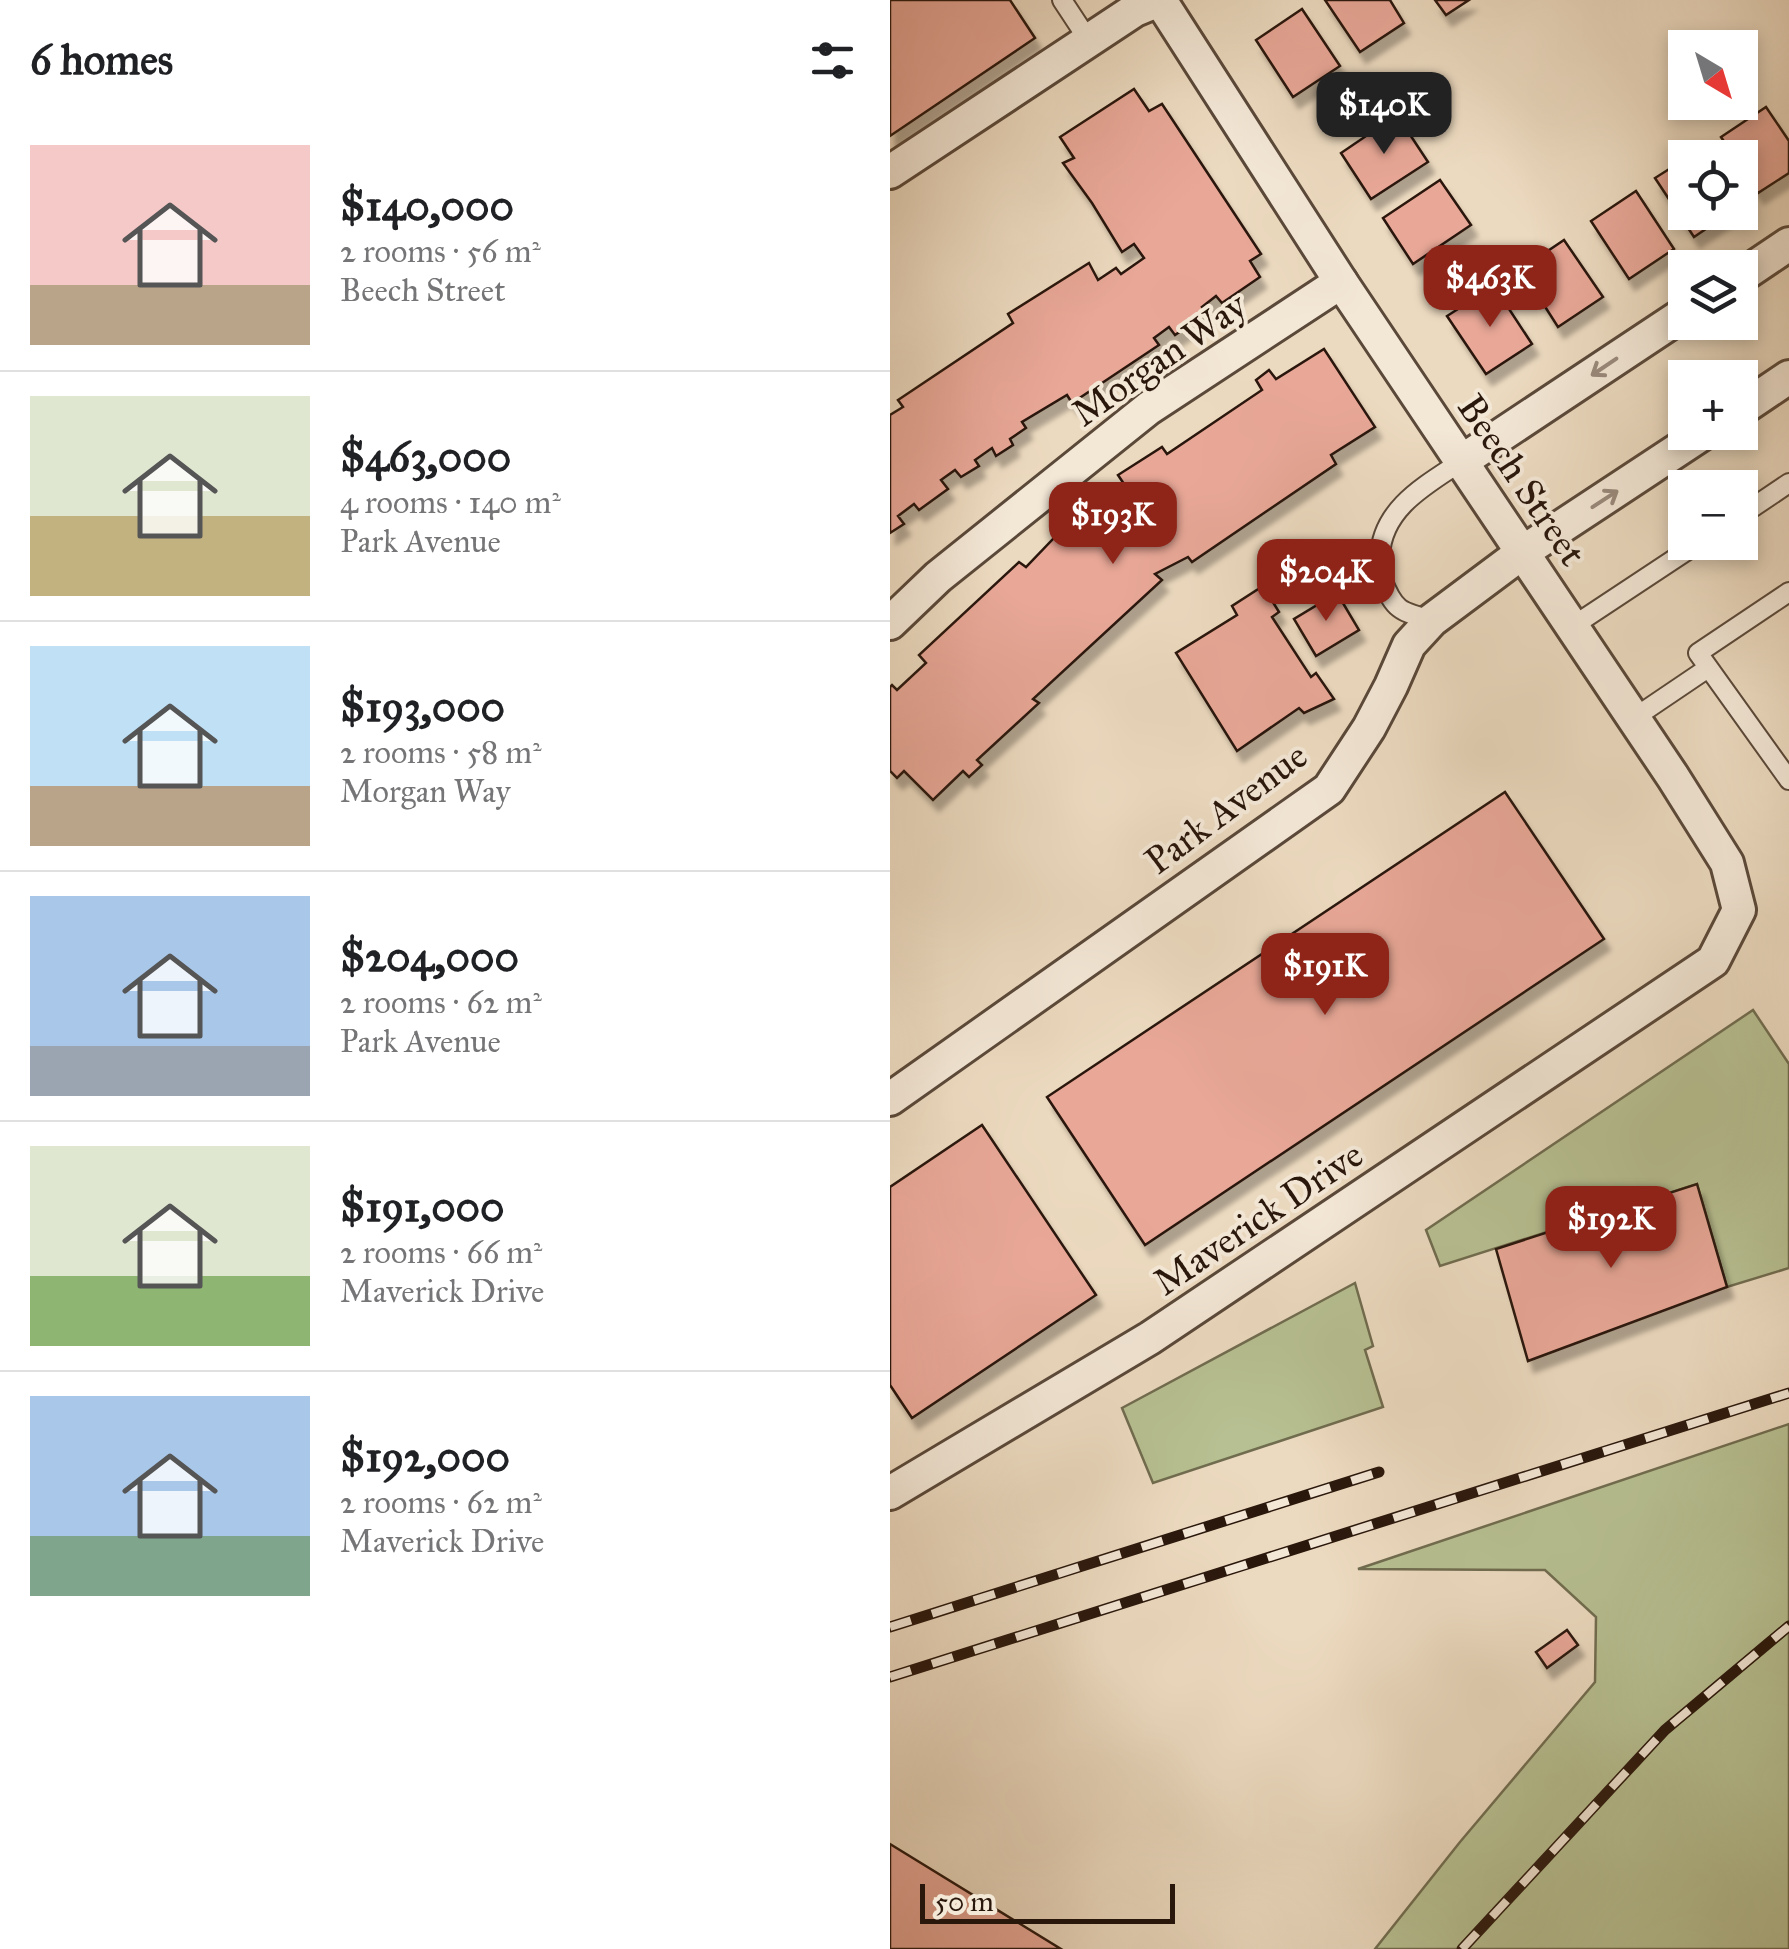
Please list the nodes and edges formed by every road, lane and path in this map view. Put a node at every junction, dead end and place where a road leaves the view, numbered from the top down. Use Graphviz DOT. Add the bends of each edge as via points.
graph roads {
  1 [pos="1062,0"];
  2 [pos="1160,0"];
  3 [pos="1088,41"];
  4 [pos="890,172"];
  5 [pos="1789,244"];
  6 [pos="1758,265"];
  7 [pos="1341,282"];
  8 [pos="1668,324"];
  9 [pos="1789,378"];
  10 [pos="1758,398"];
  11 [pos="1678,450"];
  12 [pos="1462,461"];
  13 [pos="1789,484"];
  14 [pos="1758,504"];
  15 [pos="1523,552"];
  16 [pos="1673,560"];
  17 [pos="1789,592"];
  18 [pos="1432,620"];
  19 [pos="890,622"];
  20 [pos="1573,626"];
  21 [pos="1708,668"];
  22 [pos="1634,718"];
  23 [pos="1789,780"];
  24 [pos="1739,910"];
  25 [pos="890,1099"];
  26 [pos="890,1493"];
  1 -- 3 [label="lane"];
  2 -- 3 [label="street"];
  2 -- 7 [label="street, Beech Street"];
  3 -- 4 [label="street"];
  5 -- 6 [label="street"];
  7 -- 12 [label="street, Beech Street"];
  7 -- 19 [label="street, Morgan Way" via="1148,408"];
  8 -- 12 [label="street, one-way"];
  9 -- 10 [label="street"];
  15 -- 11 [label="street, Park Avenue, one-way"];
  12 -- 15 [label="street, Beech Street"];
  12 -- 18 [label="lane" via="1416,492 1380,538 1379,570 1391,602"];
  13 -- 14 [label="lane"];
  15 -- 18 [label="street, Park Avenue"];
  15 -- 20 [label="street, Beech Street"];
  16 -- 20 [label="lane"];
  17 -- 21 [label="lane" via="1698,653"];
  18 -- 25 [label="street, Park Avenue" via="1410,645 1329,789"];
  20 -- 22 [label="street, Beech Street"];
  21 -- 22 [label="lane"];
  21 -- 23 [label="lane"];
  22 -- 24 [label="street, Beech Street" via="1727,863"];
  24 -- 26 [label="street, Maverick Drive" via="1713,961 1150,1338"];
}
